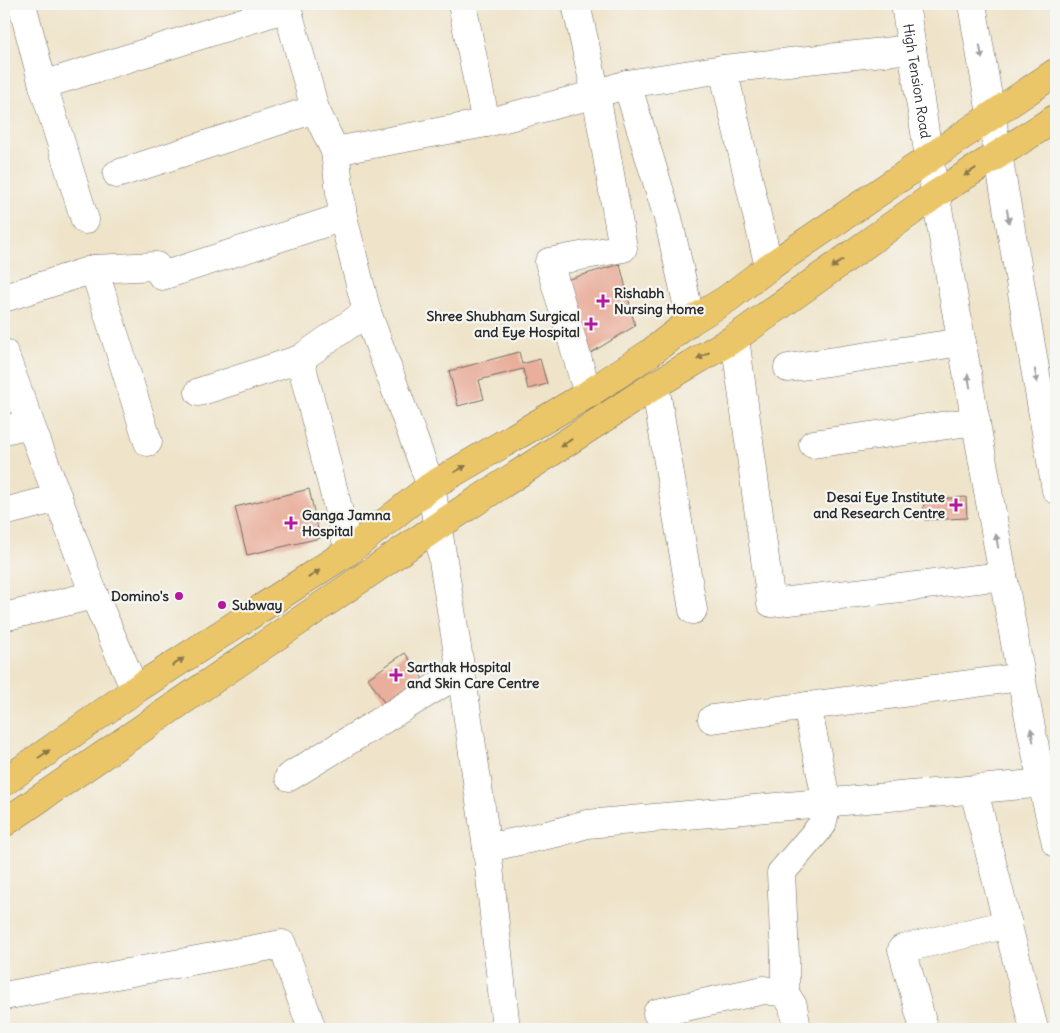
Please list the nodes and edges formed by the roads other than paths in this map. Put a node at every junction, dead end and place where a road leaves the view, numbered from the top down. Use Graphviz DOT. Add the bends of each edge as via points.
graph roads {
  1 [pos="22,4"];
  2 [pos="462,4"];
  3 [pos="576,4"];
  4 [pos="905,4"];
  5 [pos="972,4"];
  6 [pos="286,6"];
  7 [pos="912,49"];
  8 [pos="723,70"];
  9 [pos="1056,72"];
  10 [pos="627,84"];
  11 [pos="43,85"];
  12 [pos="596,94"];
  13 [pos="315,109"];
  14 [pos="992,116"];
  15 [pos="1056,118"];
  16 [pos="486,123"];
  17 [pos="334,152"];
  18 [pos="998,154"];
  19 [pos="929,158"];
  20 [pos="117,174"];
  21 [pos="936,194"];
  22 [pos="343,217"];
  23 [pos="86,220"];
  24 [pos="769,267"];
  25 [pos="94,269"];
  26 [pos="4,298"];
  27 [pos="367,312"];
  28 [pos="692,322"];
  29 [pos="735,338"];
  30 [pos="962,342"];
  31 [pos="4,353"];
  32 [pos="300,359"];
  33 [pos="788,368"];
  34 [pos="655,385"];
  35 [pos="199,392"];
  36 [pos="588,394"];
  37 [pos="976,421"];
  38 [pos="30,424"];
  39 [pos="4,430"];
  40 [pos="148,442"];
  41 [pos="813,444"];
  42 [pos="431,486"];
  43 [pos="1056,490"];
  44 [pos="58,498"];
  45 [pos="4,512"];
  46 [pos="438,526"];
  47 [pos="349,551"];
  48 [pos="1003,576"];
  49 [pos="94,596"];
  50 [pos="693,610"];
  51 [pos="4,617"];
  52 [pos="461,672"];
  53 [pos="1021,677"];
  54 [pos="135,690"];
  55 [pos="806,706"];
  56 [pos="712,719"];
  57 [pos="289,777"];
  58 [pos="4,782"];
  59 [pos="1049,783"];
  60 [pos="974,791"];
  61 [pos="827,803"];
  62 [pos="4,823"];
  63 [pos="1056,844"];
  64 [pos="487,848"];
  65 [pos="1008,924"];
  66 [pos="785,993"];
  67 [pos="4,996"];
  68 [pos="657,1013"];
  69 [pos="312,1029"];
  70 [pos="506,1029"];
  71 [pos="797,1029"];
  72 [pos="924,1029"];
  73 [pos="1034,1029"];
  1 -- 11 [label="street"];
  2 -- 16 [label="street"];
  3 -- 12 [label="street"];
  4 -- 7 [label="street, High Tension Road"];
  5 -- 14 [label="street, one-way"];
  6 -- 11 [label="street"];
  6 -- 13 [label="street"];
  7 -- 8 [label="street"];
  7 -- 19 [label="street, High Tension Road"];
  8 -- 10 [label="street"];
  8 -- 24 [label="street"];
  9 -- 14 [label="main road"];
  10 -- 12 [label="street"];
  10 -- 28 [label="street" via="668,218"];
  11 -- 23 [label="street"];
  12 -- 16 [label="street"];
  12 -- 36 [label="street" via="623,248 548,262"];
  13 -- 17 [label="street"];
  13 -- 20 [label="street"];
  14 -- 18 [label="street"];
  14 -- 19 [label="main road"];
  15 -- 18 [label="main road"];
  16 -- 17 [label="street"];
  17 -- 22 [label="street"];
  18 -- 21 [label="main road, one-way"];
  18 -- 43 [label="street, one-way"];
  19 -- 21 [label="street, High Tension Road"];
  19 -- 24 [label="main road"];
  21 -- 29 [label="main road, one-way"];
  21 -- 30 [label="street, High Tension Road"];
  22 -- 25 [label="street" via="162,276 156,266"];
  22 -- 27 [label="street"];
  24 -- 28 [label="main road"];
  25 -- 26 [label="street"];
  25 -- 40 [label="street"];
  27 -- 32 [label="street"];
  27 -- 42 [label="street"];
  28 -- 36 [label="main road"];
  29 -- 34 [label="main road, one-way"];
  29 -- 48 [label="street" via="771,603"];
  30 -- 33 [label="street"];
  37 -- 30 [label="street, High Tension Road, one-way"];
  31 -- 38 [label="street"];
  32 -- 35 [label="street"];
  32 -- 47 [label="street"];
  34 -- 46 [label="main road, one-way"];
  34 -- 50 [label="street"];
  42 -- 36 [label="main road, one-way"];
  37 -- 41 [label="street"];
  48 -- 37 [label="street, High Tension Road, one-way"];
  38 -- 39 [label="street"];
  38 -- 44 [label="street"];
  42 -- 46 [label="street"];
  42 -- 47 [label="main road"];
  44 -- 45 [label="street"];
  44 -- 49 [label="street"];
  46 -- 52 [label="street"];
  46 -- 62 [label="main road"];
  54 -- 47 [label="main road, one-way"];
  48 -- 53 [label="street, High Tension Road"];
  49 -- 51 [label="street"];
  49 -- 54 [label="street"];
  52 -- 57 [label="street"];
  52 -- 64 [label="street"];
  53 -- 55 [label="street"];
  59 -- 53 [label="street, High Tension Road, one-way"];
  58 -- 54 [label="main road, one-way"];
  55 -- 56 [label="street"];
  55 -- 61 [label="street"];
  59 -- 60 [label="street"];
  59 -- 63 [label="street, High Tension Road"];
  60 -- 61 [label="street"];
  60 -- 65 [label="street"];
  61 -- 64 [label="street" via="587,824"];
  61 -- 66 [label="street" via="822,825 781,874"];
  64 -- 70 [label="street"];
  65 -- 72 [label="street" via="902,949"];
  65 -- 73 [label="street"];
  66 -- 68 [label="street" via="764,990"];
  66 -- 71 [label="street" via="793,1006"];
  67 -- 69 [label="street" via="282,944"];
}
